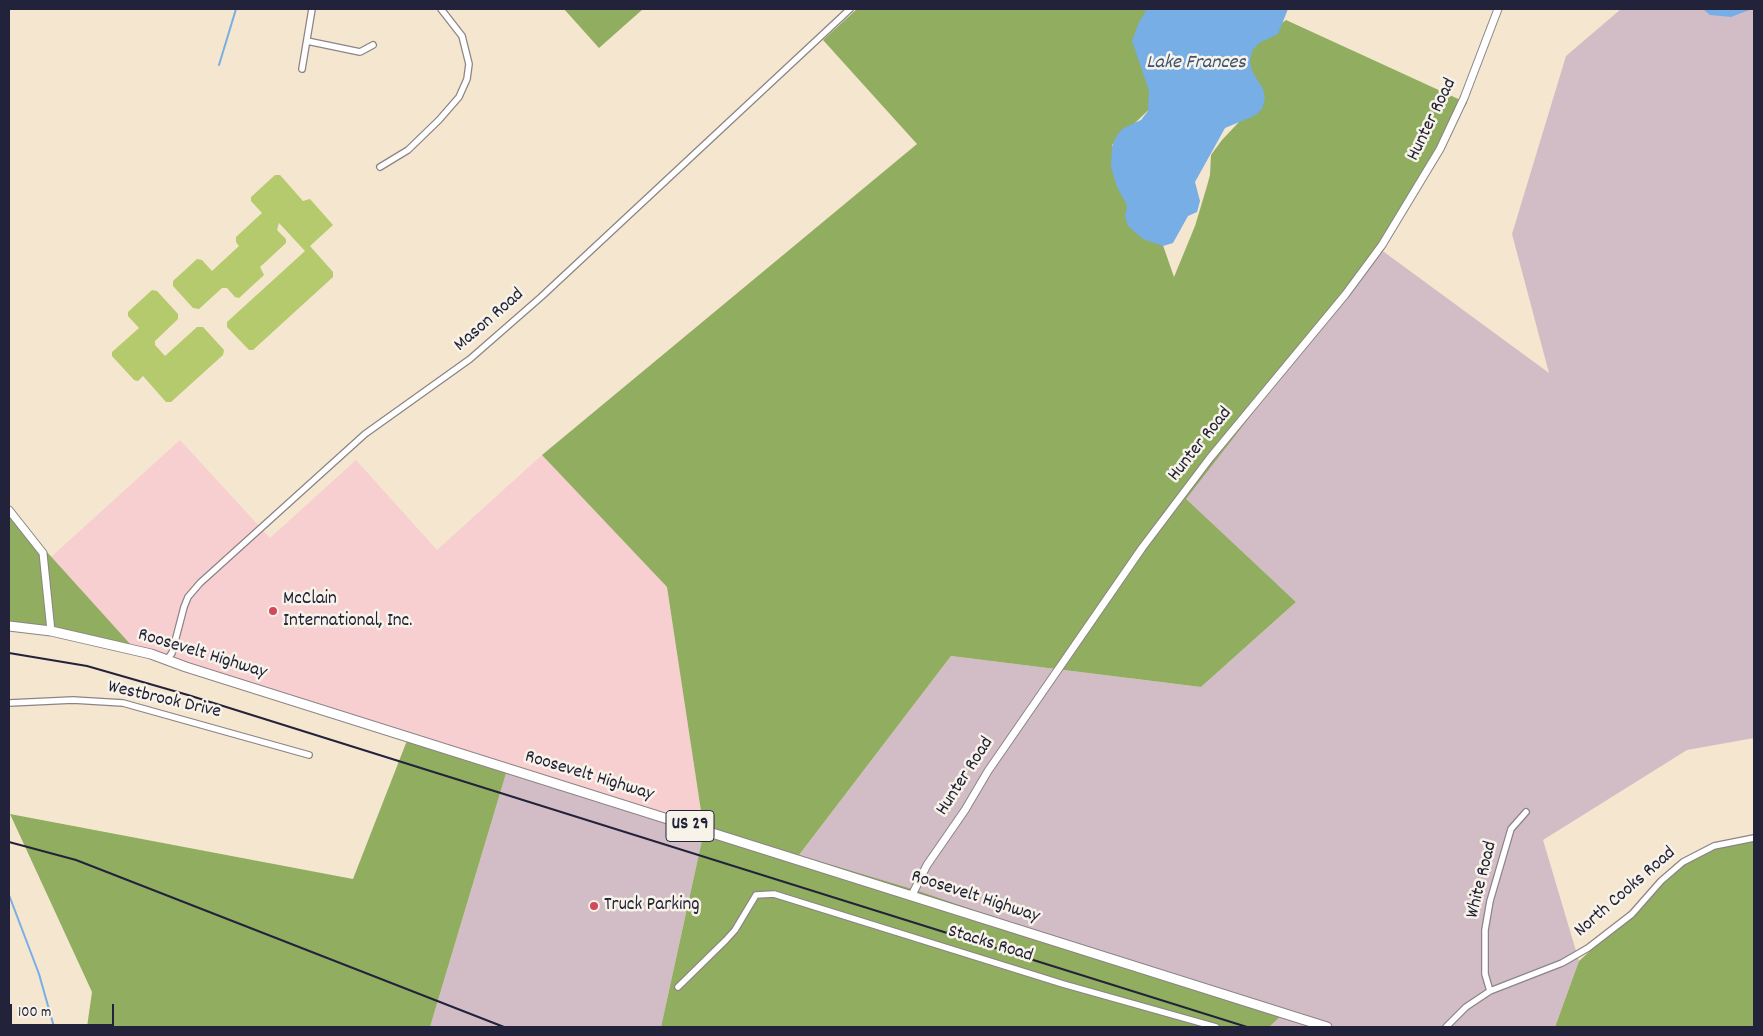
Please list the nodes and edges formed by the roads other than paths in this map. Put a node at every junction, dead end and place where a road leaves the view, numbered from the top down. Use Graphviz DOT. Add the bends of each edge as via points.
graph roads {
  1 [pos="312,9"];
  2 [pos="441,9"];
  3 [pos="850,9"];
  4 [pos="1498,9"];
  5 [pos="307,41"];
  6 [pos="373,45"];
  7 [pos="302,69"];
  8 [pos="380,168"];
  9 [pos="9,510"];
  10 [pos="9,626"];
  11 [pos="51,632"];
  12 [pos="166,661"];
  13 [pos="9,702"];
  14 [pos="310,755"];
  15 [pos="1526,812"];
  16 [pos="1754,838"];
  17 [pos="912,894"];
  18 [pos="678,986"];
  19 [pos="1490,991"];
  20 [pos="1216,1027"];
  21 [pos="1327,1027"];
  22 [pos="1446,1027"];
  1 -- 5 [label="street"];
  2 -- 8 [label="street" via="462,36 469,64 467,79 459,97 439,120 408,150"];
  3 -- 12 [label="street, Mason Road" via="529,308 470,359 365,434 200,583 188,597 172,653"];
  4 -- 17 [label="street, Hunter Road" via="1464,98 1440,149 1382,245 1340,302 1210,458 1142,548 988,771"];
  5 -- 6 [label="street" via="360,52"];
  5 -- 7 [label="street"];
  9 -- 11 [label="street" via="43,553"];
  10 -- 11 [label="main road, Roosevelt Highway / US 29"];
  11 -- 12 [label="main road, Roosevelt Highway / US 29" via="140,651"];
  12 -- 17 [label="main road, Roosevelt Highway / US 29"];
  13 -- 14 [label="street, Westbrook Drive" via="74,700 123,703"];
  15 -- 19 [label="street, White Road" via="1511,829 1490,902 1485,974"];
  16 -- 19 [label="street, North Cooks Road" via="1730,842 1697,854 1671,872 1632,914 1588,948 1562,963"];
  17 -- 21 [label="main road, Roosevelt Highway / US 29"];
  18 -- 20 [label="street, Stacks Road" via="726,940 756,895 774,894 1063,984"];
  19 -- 22 [label="street, North Cooks Road" via="1466,1007"];
}
